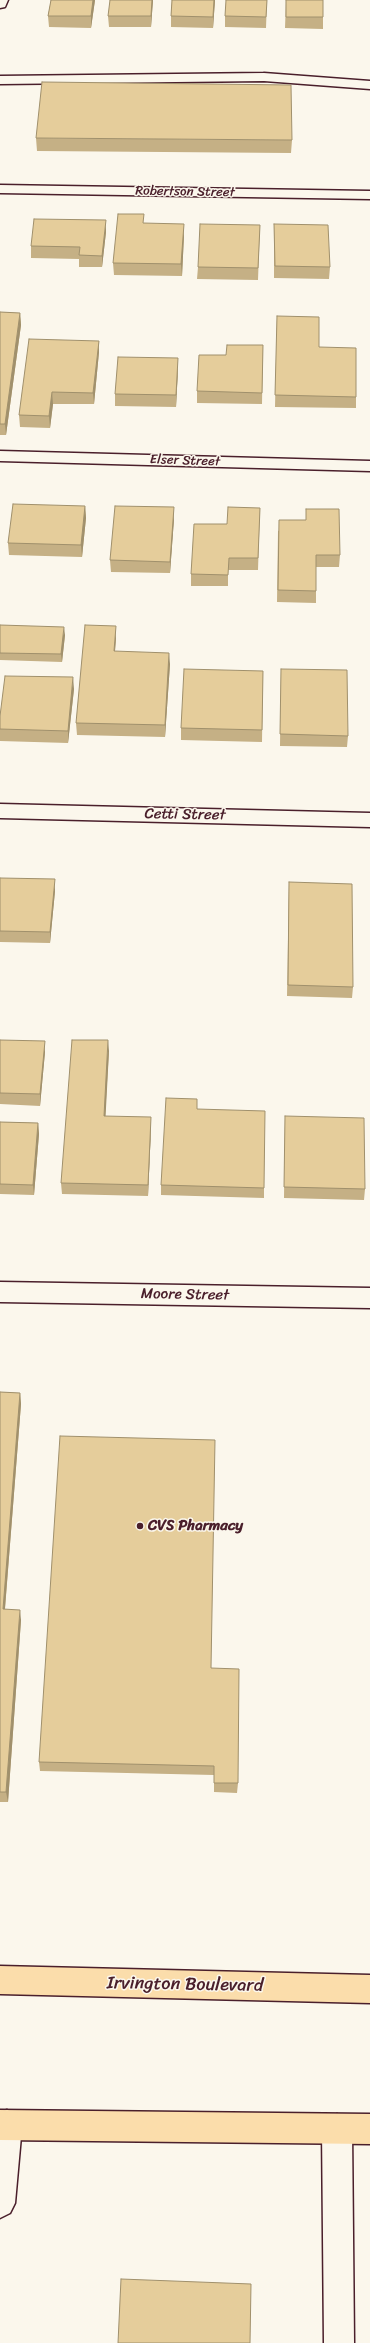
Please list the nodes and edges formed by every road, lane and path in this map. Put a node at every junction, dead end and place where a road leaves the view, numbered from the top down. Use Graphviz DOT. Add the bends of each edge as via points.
graph roads {
  1 [pos="1,0"];
  2 [pos="0,4"];
  3 [pos="0,80"];
  4 [pos="370,85"];
  5 [pos="0,189"];
  6 [pos="370,195"];
  7 [pos="0,456"];
  8 [pos="370,466"];
  9 [pos="0,811"];
  10 [pos="370,820"];
  11 [pos="0,1292"];
  12 [pos="370,1298"];
  13 [pos="0,1980"];
  14 [pos="370,1989"];
  15 [pos="4,2125"];
  16 [pos="337,2129"];
  17 [pos="370,2129"];
  18 [pos="0,2203"];
  19 [pos="339,2343"];
  1 -- 2 [label="street"];
  3 -- 4 [label="street" via="264,77"];
  5 -- 6 [label="street, Robertson Street"];
  7 -- 8 [label="street, Elser Street"];
  9 -- 10 [label="street, Cetti Street"];
  11 -- 12 [label="street, Moore Street"];
  13 -- 14 [label="main road, Irvington Boulevard"];
  15 -- 16 [label="main road"];
  15 -- 18 [label="street"];
  16 -- 17 [label="main road"];
  16 -- 19 [label="street"];
}
